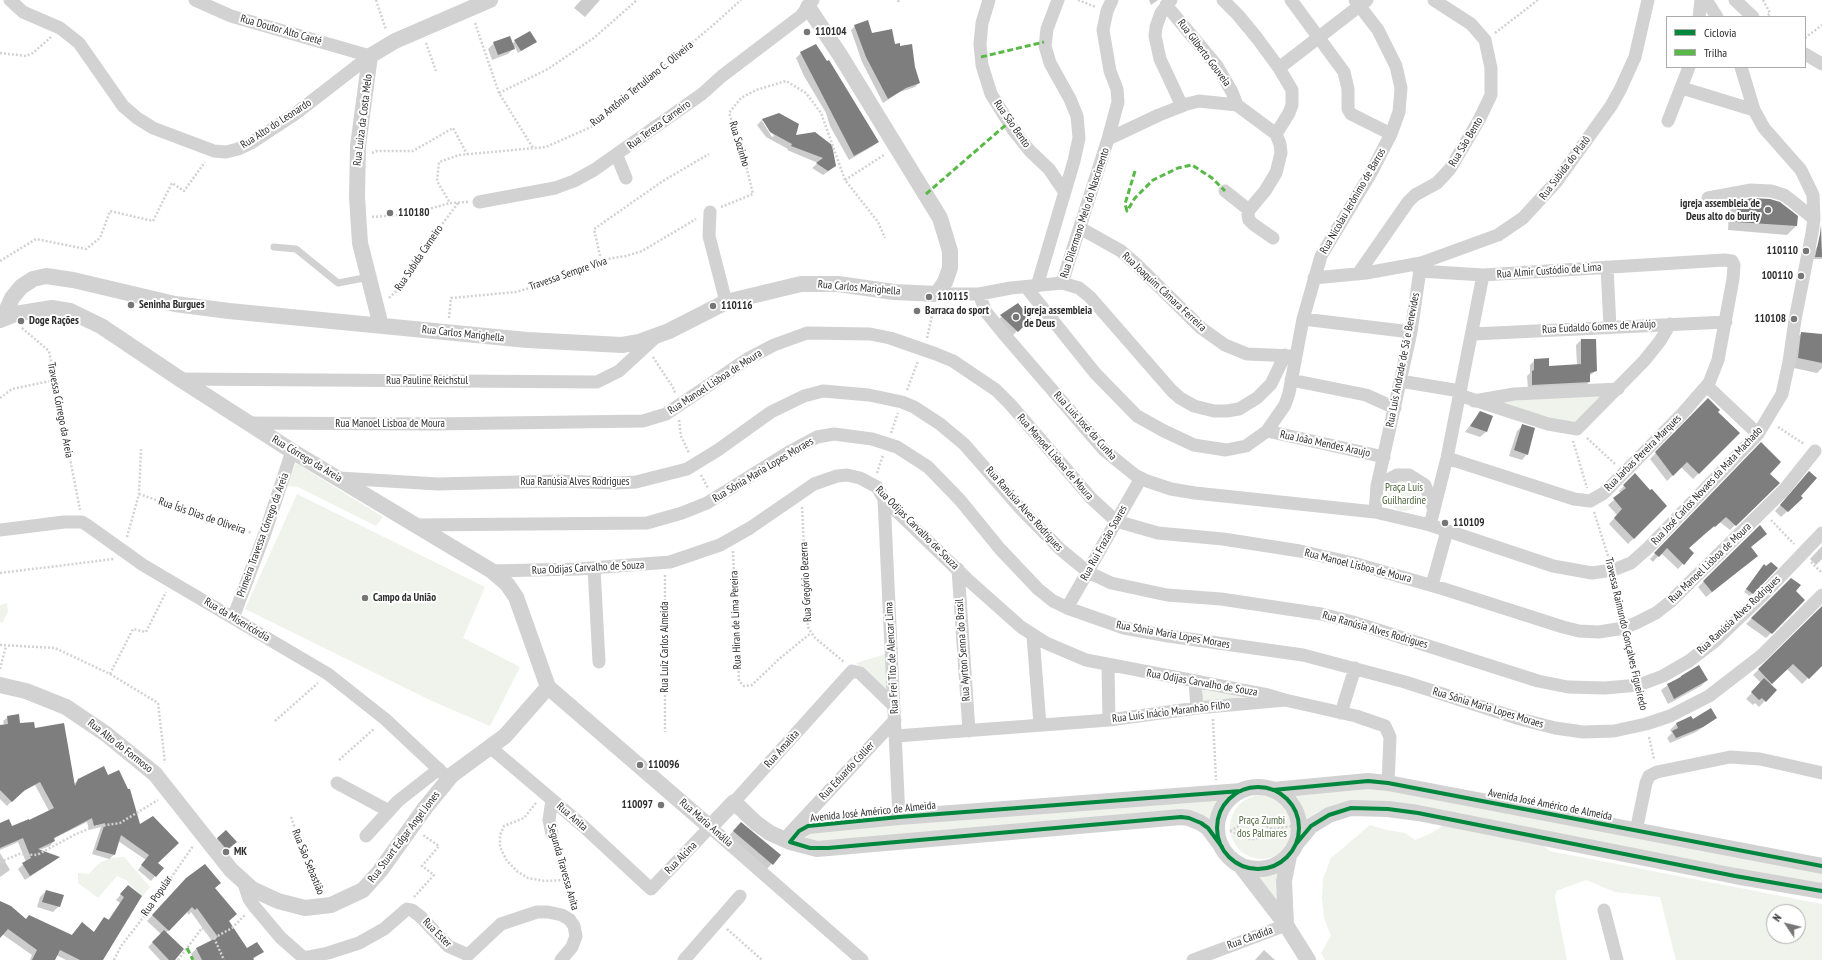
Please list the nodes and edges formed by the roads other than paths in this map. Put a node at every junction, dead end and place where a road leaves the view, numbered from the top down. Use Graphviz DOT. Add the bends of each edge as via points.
graph roads {
  1 [pos="10,0"];
  2 [pos="195,0"];
  3 [pos="490,0"];
  4 [pos="989,0"];
  5 [pos="1058,0"];
  6 [pos="1223,0"];
  7 [pos="1291,0"];
  8 [pos="1434,0"];
  9 [pos="1648,0"];
  10 [pos="1701,0"];
  11 [pos="1706,0"];
  12 [pos="1735,0"];
  13 [pos="1169,2"];
  14 [pos="1360,2"];
  15 [pos="811,4"];
  16 [pos="1109,5"];
  17 [pos="1699,16"];
  18 [pos="1716,16"];
  19 [pos="1753,16"];
  20 [pos="1320,37"];
  21 [pos="1806,55"];
  22 [pos="370,56"];
  23 [pos="1822,64"];
  24 [pos="1279,68"];
  25 [pos="1689,68"];
  26 [pos="1741,68"];
  27 [pos="1682,88"];
  28 [pos="1237,105"];
  29 [pos="1182,106"];
  30 [pos="1754,110"];
  31 [pos="1668,120"];
  32 [pos="1276,134"];
  33 [pos="1391,134"];
  34 [pos="1108,139"];
  35 [pos="617,156"];
  36 [pos="626,178"];
  37 [pos="1064,190"];
  38 [pos="1225,191"];
  39 [pos="1708,198"];
  40 [pos="479,202"];
  41 [pos="1249,210"];
  42 [pos="710,212"];
  43 [pos="1814,219"];
  44 [pos="1080,228"];
  45 [pos="1817,232"];
  46 [pos="1273,238"];
  47 [pos="274,247"];
  48 [pos="1732,261"];
  49 [pos="1420,267"];
  50 [pos="1607,267"];
  51 [pos="1358,274"];
  52 [pos="1483,275"];
  53 [pos="369,277"];
  54 [pos="1314,278"];
  55 [pos="1062,283"];
  56 [pos="1032,286"];
  57 [pos="936,294"];
  58 [pos="956,294"];
  59 [pos="979,294"];
  60 [pos="726,302"];
  61 [pos="4,318"];
  62 [pos="1303,319"];
  63 [pos="1726,322"];
  64 [pos="1670,324"];
  65 [pos="381,326"];
  66 [pos="1610,327"];
  67 [pos="1411,332"];
  68 [pos="1473,334"];
  69 [pos="658,335"];
  70 [pos="1291,356"];
  71 [pos="180,380"];
  72 [pos="1291,380"];
  73 [pos="1400,382"];
  74 [pos="1707,386"];
  75 [pos="1618,389"];
  76 [pos="1459,393"];
  77 [pos="1474,401"];
  78 [pos="1395,408"];
  79 [pos="247,423"];
  80 [pos="1267,431"];
  81 [pos="1758,434"];
  82 [pos="1815,451"];
  83 [pos="292,452"];
  84 [pos="1384,456"];
  85 [pos="1447,458"];
  86 [pos="339,478"];
  87 [pos="1141,478"];
  88 [pos="1377,486"];
  89 [pos="884,499"];
  90 [pos="1434,511"];
  91 [pos="1375,512"];
  92 [pos="1116,521"];
  93 [pos="416,525"];
  94 [pos="1430,525"];
  95 [pos="0,530"];
  96 [pos="1447,531"];
  97 [pos="1822,533"];
  98 [pos="594,568"];
  99 [pos="958,569"];
  100 [pos="492,571"];
  101 [pos="1088,572"];
  102 [pos="1432,585"];
  103 [pos="1822,595"];
  104 [pos="1067,608"];
  105 [pos="233,618"];
  106 [pos="1033,636"];
  107 [pos="599,662"];
  108 [pos="1108,665"];
  109 [pos="1355,668"];
  110 [pos="1195,682"];
  111 [pos="0,685"];
  112 [pos="548,687"];
  113 [pos="1284,700"];
  114 [pos="894,706"];
  115 [pos="1197,708"];
  116 [pos="1341,713"];
  117 [pos="895,720"];
  118 [pos="1109,720"];
  119 [pos="1040,725"];
  120 [pos="970,731"];
  121 [pos="896,736"];
  122 [pos="490,748"];
  123 [pos="1822,773"];
  124 [pos="444,774"];
  125 [pos="1388,782"];
  126 [pos="337,783"];
  127 [pos="1273,790"];
  128 [pos="1241,791"];
  129 [pos="548,797"];
  130 [pos="734,802"];
  131 [pos="389,811"];
  132 [pos="899,817"];
  133 [pos="710,827"];
  134 [pos="1636,831"];
  135 [pos="552,834"];
  136 [pos="366,836"];
  137 [pos="787,841"];
  138 [pos="1222,848"];
  139 [pos="1292,850"];
  140 [pos="1240,866"];
  141 [pos="1822,866"];
  142 [pos="243,881"];
  143 [pos="651,889"];
  144 [pos="1822,891"];
  145 [pos="740,896"];
  146 [pos="1604,910"];
  147 [pos="1286,925"];
  148 [pos="305,959"];
  149 [pos="561,960"];
  150 [pos="684,960"];
  151 [pos="862,960"];
  152 [pos="1193,960"];
  153 [pos="1308,960"];
  154 [pos="1617,960"];
  1 -- 22 [label="street, Rua Alto do Leonardo" via="23,12 60,28 79,43 123,106 137,118 153,128 226,152 252,143 295,114"];
  2 -- 22 [label="street, Rua Doutor Alto Caeté" via="231,16"];
  3 -- 22 [label="street"];
  4 -- 37 [label="street, Rua São Bento" via="982,24 980,44 982,65 991,94 1014,131 1049,169"];
  5 -- 37 [label="street" via="1044,42 1052,67 1070,100 1079,126 1077,148"];
  6 -- 24 [label="street" via="1238,15"];
  7 -- 20 [label="street"];
  8 -- 51 [label="street, Rua São Bento" via="1470,24 1485,40 1492,87 1479,120 1447,173 1437,183 1415,195 1408,202"];
  9 -- 49 [label="street, Rua Subida do Platô" via="1635,57 1620,90 1611,106 1544,196 1523,218 1498,235"];
  10 -- 17 [label="street"];
  11 -- 18 [label="street"];
  12 -- 19 [label="street"];
  13 -- 28 [label="street, Rua Gilberto Gouveia" via="1217,66"];
  13 -- 29 [label="street" via="1156,26 1155,42 1160,59"];
  14 -- 20 [label="street"];
  14 -- 33 [label="street, Rua Nicolau Jerônimo de Barros" via="1396,66 1401,101"];
  15 -- 35 [label="street, Rua Tereza Carneiro" via="702,94"];
  15 -- 57 [label="street" via="940,218 947,236 950,268 945,282"];
  16 -- 34 [label="street" via="1103,30 1118,102"];
  20 -- 24 [label="street"];
  20 -- 33 [label="street" via="1344,72 1348,89 1348,109 1351,114"];
  21 -- 23 [label="street"];
  22 -- 53 [label="street, Rua Luiza da Costa Melo" via="357,159 360,243"];
  24 -- 32 [label="street" via="1289,83 1293,98 1289,113"];
  25 -- 27 [label="street"];
  26 -- 30 [label="street, Rua José Carlos Novaes da Mata Machado"];
  27 -- 30 [label="street"];
  27 -- 31 [label="street"];
  28 -- 29 [label="street, Rua Dilermano Melo do Nascimento" via="1199,102"];
  28 -- 32 [label="street"];
  29 -- 34 [label="street, Rua Dilermano Melo do Nascimento"];
  30 -- 43 [label="street, Rua José Carlos Novaes da Mata Machado" via="1769,136 1808,180 1813,195"];
  32 -- 41 [label="street" via="1281,154 1279,165 1270,183"];
  33 -- 54 [label="street, Rua Nicolau Jerônimo de Barros" via="1355,201 1326,246"];
  34 -- 44 [label="street, Rua Dilermano Melo do Nascimento"];
  35 -- 36 [label="street"];
  35 -- 40 [label="street, Rua Tereza Carneiro" via="574,181 555,188"];
  37 -- 56 [label="street"];
  38 -- 41 [label="street"];
  39 -- 43 [label="street" via="1751,190 1771,191 1792,201"];
  41 -- 46 [label="street" via="1249,220"];
  42 -- 60 [label="street" via="709,236"];
  43 -- 45 [label="street, Rua José Carlos Novaes da Mata Machado"];
  44 -- 55 [label="street, Rua Dilermano Melo do Nascimento"];
  44 -- 70 [label="street, Rua Joaquim Câmara Ferreira" via="1132,260 1177,306 1219,341 1247,354"];
  45 -- 81 [label="street, Rua José Carlos Novaes da Mata Machado" via="1795,320 1782,394"];
  47 -- 53 [label="lane" via="296,249 338,283"];
  48 -- 50 [label="street, Rua Almir Custódio de Lima"];
  48 -- 63 [label="street, Rua Jarbas Pereira Marques" via="1734,279"];
  49 -- 51 [label="street, Rua Subida do Platô"];
  49 -- 52 [label="street"];
  49 -- 67 [label="street, Rua Luís Andrade de Sá e Benevides"];
  50 -- 52 [label="street, Rua Almir Custódio de Lima"];
  50 -- 66 [label="street"];
  51 -- 54 [label="street, Rua Subida do Platô"];
  52 -- 68 [label="street, Rua Almir Custódio de Lima"];
  53 -- 65 [label="street, Rua Luiza da Costa Melo"];
  54 -- 62 [label="street, Rua Nicolau Jerônimo de Barros"];
  55 -- 56 [label="street, Rua Dilermano Melo do Nascimento"];
  55 -- 70 [label="street" via="1085,292 1172,391 1202,409 1227,411 1250,404 1270,384"];
  56 -- 59 [label="street, Rua Dilermano Melo do Nascimento"];
  56 -- 80 [label="street" via="1095,373 1137,416 1194,445 1226,450 1246,446"];
  57 -- 58 [label="street, Rua Carlos Marighella"];
  57 -- 60 [label="street, Rua Carlos Marighella" via="894,292 838,284 801,284"];
  58 -- 59 [label="street, Rua Dilermano Melo do Nascimento"];
  59 -- 87 [label="street, Rua Luís José da Cunha" via="986,312 1104,450"];
  60 -- 69 [label="street, Rua Carlos Marighella"];
  61 -- 65 [label="street, Rua Carlos Marighella" via="12,298 21,287 33,279 46,276 182,305"];
  61 -- 71 [label="street, Rua Córrego da Areia" via="45,308 70,311 118,336"];
  62 -- 67 [label="street"];
  62 -- 70 [label="street, Rua Nicolau Jerônimo de Barros"];
  63 -- 64 [label="street, Rua Eudaldo Gomes de Araújo"];
  63 -- 74 [label="street, Rua Jarbas Pereira Marques" via="1718,360"];
  64 -- 66 [label="street, Rua Eudaldo Gomes de Araújo"];
  64 -- 75 [label="street" via="1654,349"];
  65 -- 69 [label="street, Rua Carlos Marighella" via="604,345 630,344"];
  66 -- 68 [label="street, Rua Eudaldo Gomes de Araújo"];
  67 -- 73 [label="street, Rua Luís Andrade de Sá e Benevides"];
  68 -- 76 [label="street, Rua Almir Custódio de Lima"];
  69 -- 71 [label="street, Rua Pauline Reichstul" via="619,371 597,382"];
  70 -- 72 [label="street, Rua Nicolau Jerônimo de Barros"];
  71 -- 79 [label="street, Rua Córrego da Areia"];
  72 -- 78 [label="street" via="1366,395"];
  72 -- 80 [label="street, Rua Nicolau Jerônimo de Barros" via="1284,404"];
  73 -- 76 [label="street"];
  73 -- 78 [label="street, Rua Luís Andrade de Sá e Benevides"];
  74 -- 81 [label="street"];
  74 -- 85 [label="street, Rua Jarbas Pereira Marques" via="1604,493 1590,501 1574,499"];
  75 -- 77 [label="street" via="1507,395"];
  75 -- 77 [label="street" via="1573,429"];
  76 -- 77 [label="street"];
  76 -- 85 [label="street, Rua Almir Custódio de Lima"];
  78 -- 84 [label="street, Rua Luís Andrade de Sá e Benevides"];
  79 -- 83 [label="street, Rua Córrego da Areia"];
  79 -- 92 [label="street, Rua Manoel Lisboa de Moura" via="634,422 651,419 678,406 749,358 774,345 801,335 850,333 890,338 930,351 953,361 996,390 1091,498"];
  80 -- 84 [label="street, Rua João Mendes Araujo"];
  81 -- 96 [label="street, Rua José Carlos Novaes da Mata Machado" via="1648,548 1631,563 1613,570 1592,573 1569,570 1524,558"];
  82 -- 102 [label="street, Rua Manoel Lisboa de Moura" via="1784,490 1670,602 1656,613 1624,628 1599,632 1579,631"];
  83 -- 86 [label="street, Rua Córrego da Areia"];
  83 -- 105 [label="street, Primeira Travessa Córrego da Areia"];
  84 -- 88 [label="street, Rua Luís Andrade de Sá e Benevides"];
  85 -- 90 [label="street, Rua Almir Custódio de Lima"];
  86 -- 93 [label="street, Rua Córrego da Areia"];
  86 -- 101 [label="street, Rua Ranúsia Alves Rodrigues" via="438,484 636,482 687,469 771,412 804,396 823,391 848,392 902,402 921,411 964,444 1046,536"];
  87 -- 91 [label="street, Rua Luís José da Cunha" via="1171,489 1195,493"];
  87 -- 92 [label="street, Rua Rui Frazão Soares"];
  88 -- 90 [label="street" via="1398,474 1409,475 1425,485"];
  88 -- 91 [label="street, Rua Luís Andrade de Sá e Benevides"];
  89 -- 98 [label="street, Rua Odijas Carvalho de Souza" via="877,487 870,483 847,475 837,476 825,479 802,492 750,528 709,550 665,563"];
  89 -- 99 [label="street, Rua Odijas Carvalho de Souza"];
  89 -- 114 [label="street, Rua Frei Tito de Alencar Lima"];
  90 -- 94 [label="street, Rua Almir Custódio de Lima"];
  91 -- 94 [label="street, Rua José Carlos Novaes da Mata Machado"];
  92 -- 101 [label="street, Rua Rui Frazão Soares"];
  92 -- 102 [label="street, Rua Manoel Lisboa de Moura" via="1158,532 1300,551"];
  93 -- 100 [label="street, Rua Córrego da Areia"];
  93 -- 104 [label="street, Rua Sônia Maria Lopes Moraes" via="647,522 682,514 714,499 803,444 823,435 848,435 887,443 904,450 932,471 1038,589"];
  94 -- 96 [label="street, Rua José Carlos Novaes da Mata Machado"];
  95 -- 105 [label="street, Rua da Misericórdia" via="82,522 123,551"];
  96 -- 102 [label="street"];
  97 -- 101 [label="street, Rua Ranúsia Alves Rodrigues" via="1715,641 1689,661 1663,676 1639,685 1605,688 1554,685 1328,616 1221,599 1140,591 1111,583"];
  98 -- 100 [label="street, Rua Odijas Carvalho de Souza"];
  98 -- 107 [label="street"];
  99 -- 106 [label="street, Rua Odijas Carvalho de Souza"];
  99 -- 120 [label="street, Rua Ayrton Senna do Brasil"];
  100 -- 112 [label="street, Rua Córrego da Areia" via="507,584 516,597"];
  101 -- 104 [label="street, Rua Rui Frazão Soares"];
  103 -- 109 [label="street, Rua Sônia Maria Lopes Moraes" via="1761,656 1709,696 1670,716 1614,731 1590,732 1555,728"];
  104 -- 109 [label="street, Rua Sônia Maria Lopes Moraes" via="1124,628 1176,638 1303,654"];
  105 -- 124 [label="street, Rua da Misericórdia" via="328,674 385,719"];
  106 -- 108 [label="street, Rua Odijas Carvalho de Souza" via="1073,656"];
  106 -- 119 [label="street"];
  108 -- 110 [label="street, Rua Odijas Carvalho de Souza"];
  108 -- 118 [label="street"];
  109 -- 116 [label="street"];
  110 -- 113 [label="street, Rua Odijas Carvalho de Souza"];
  110 -- 115 [label="street"];
  111 -- 142 [label="street, Rua Alto do Formoso" via="26,691 66,707 148,766"];
  112 -- 122 [label="street, Rua Stuart Edgar Angel Jones" via="505,736"];
  112 -- 133 [label="street, Rua Maria Amália"];
  113 -- 115 [label="street, Rua Luís Inácio Maranhão Filho"];
  113 -- 116 [label="street, Rua Luís Inácio Maranhão Filho"];
  114 -- 117 [label="street, Rua Frei Tito de Alencar Lima"];
  114 -- 130 [label="street, Rua Amalita" via="863,676 853,670"];
  115 -- 118 [label="street, Rua Luís Inácio Maranhão Filho"];
  116 -- 125 [label="street, Rua Luís Inácio Maranhão Filho" via="1375,722 1387,729 1390,740"];
  117 -- 121 [label="street, Rua Frei Tito de Alencar Lima"];
  117 -- 137 [label="street, Rua Eduardo Collier"];
  118 -- 119 [label="street, Rua Luís Inácio Maranhão Filho"];
  119 -- 120 [label="street, Rua Luís Inácio Maranhão Filho"];
  120 -- 121 [label="street, Rua Luís Inácio Maranhão Filho"];
  121 -- 132 [label="street, Rua Frei Tito de Alencar Lima"];
  122 -- 124 [label="street, Rua Stuart Edgar Angel Jones" via="464,765"];
  122 -- 129 [label="street, Rua Anita"];
  123 -- 134 [label="street" via="1760,759 1730,757 1657,772 1649,776 1646,783"];
  124 -- 131 [label="street" via="398,801"];
  124 -- 142 [label="street, Rua Stuart Edgar Angel Jones" via="425,808 373,880 355,895 327,906 305,908 264,895"];
  125 -- 127 [label="street, Avenida José Américo de Almeida" via="1368,781"];
  125 -- 134 [label="street, Avenida José Américo de Almeida"];
  126 -- 131 [label="street"];
  127 -- 128 [label="street" via="1257,788"];
  127 -- 139 [label="street" via="1282,795 1296,811 1299,827"];
  128 -- 132 [label="street, Avenida José Américo de Almeida"];
  128 -- 138 [label="street" via="1232,797 1219,816 1217,827"];
  129 -- 135 [label="street, Segunda Travessa Anita"];
  129 -- 143 [label="street, Rua Anita"];
  130 -- 133 [label="street, Rua Amalita"];
  130 -- 137 [label="street" via="763,828"];
  131 -- 136 [label="street"];
  132 -- 137 [label="street, Avenida José Américo de Almeida" via="808,826"];
  133 -- 143 [label="street, Rua Alcina"];
  133 -- 151 [label="street, Rua Maria Amália"];
  134 -- 141 [label="street, Avenida José Américo de Almeida"];
  137 -- 138 [label="street" via="810,848 828,848 1181,817 1189,818 1208,828"];
  138 -- 140 [label="street"];
  139 -- 140 [label="street" via="1278,864 1266,868"];
  139 -- 144 [label="street" via="1312,826 1328,815 1351,808 1388,809"];
  139 -- 147 [label="street" via="1284,881"];
  140 -- 147 [label="street"];
  142 -- 148 [label="street" via="254,906 281,938"];
  145 -- 150 [label="street"];
  146 -- 154 [label="street"];
  147 -- 152 [label="street, Rua Cândida"];
  147 -- 153 [label="street"];
  148 -- 149 [label="street, Rua Ester" via="359,944 384,929 407,909 417,914 448,946 468,955 501,924 537,912 562,915 570,920 576,936 572,947"];
}
